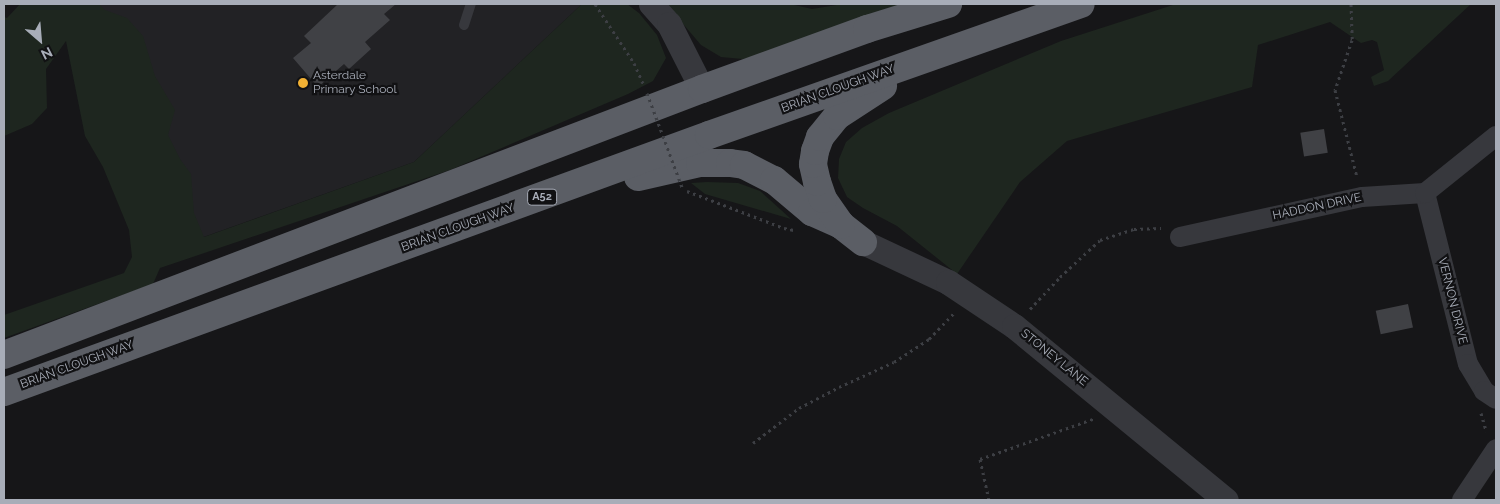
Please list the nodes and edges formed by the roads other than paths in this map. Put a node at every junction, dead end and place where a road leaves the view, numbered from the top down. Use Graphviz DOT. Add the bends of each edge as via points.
graph roads {
  1 [pos="471,4"];
  2 [pos="652,4"];
  3 [pos="948,4"];
  4 [pos="1081,4"];
  5 [pos="464,25"];
  6 [pos="943,51"];
  7 [pos="702,89"];
  8 [pos="1496,136"];
  9 [pos="1425,193"];
  10 [pos="840,225"];
  11 [pos="454,230"];
  12 [pos="1180,237"];
  13 [pos="863,242"];
  14 [pos="4,355"];
  15 [pos="4,392"];
  16 [pos="1496,399"];
  17 [pos="1496,448"];
  18 [pos="1226,500"];
  19 [pos="1462,500"];
  1 -- 5 [label="lane"];
  2 -- 7 [label="street" via="669,24"];
  3 -- 7 [label="highway" via="867,29"];
  4 -- 6 [label="highway, BRIAN CLOUGH WAY / A52"];
  6 -- 10 [label="highway" via="853,104 830,122 820,136 813,157 816,176 823,199"];
  6 -- 11 [label="highway, BRIAN CLOUGH WAY / A52"];
  7 -- 14 [label="highway"];
  8 -- 9 [label="street"];
  9 -- 12 [label="street, HADDON DRIVE" via="1362,197"];
  9 -- 16 [label="street, VERNON DRIVE" via="1468,364 1484,391"];
  10 -- 11 [label="highway" via="812,212 759,171 716,162 630,178"];
  10 -- 13 [label="highway"];
  11 -- 15 [label="highway, BRIAN CLOUGH WAY / A52"];
  13 -- 18 [label="street, STONEY LANE" via="948,282 1014,326"];
  17 -- 19 [label="street"];
}
